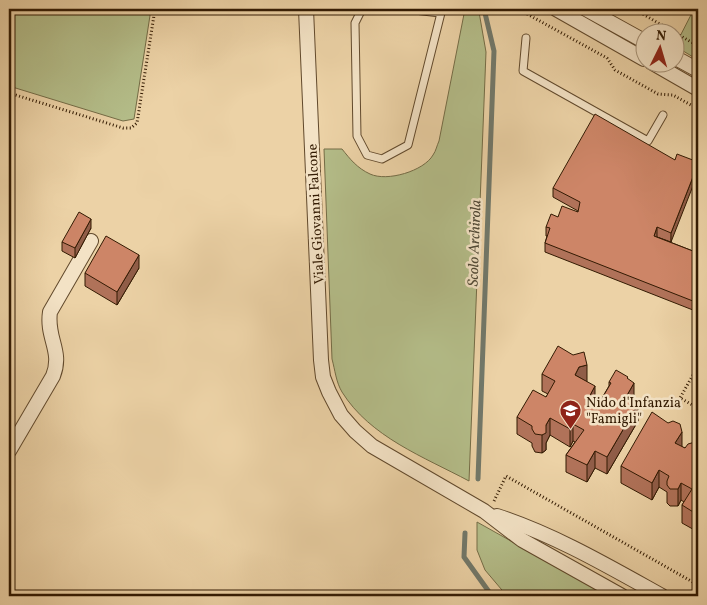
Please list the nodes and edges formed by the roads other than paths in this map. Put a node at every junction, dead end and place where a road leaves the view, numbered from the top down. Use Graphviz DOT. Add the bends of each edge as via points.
graph roads {
  1 [pos="306,9"];
  2 [pos="364,9"];
  3 [pos="406,9"];
  4 [pos="556,9"];
  5 [pos="586,9"];
  6 [pos="441,11"];
  7 [pos="634,35"];
  8 [pos="526,38"];
  9 [pos="634,53"];
  10 [pos="684,62"];
  11 [pos="698,70"];
  12 [pos="668,72"];
  13 [pos="698,89"];
  14 [pos="663,115"];
  15 [pos="91,240"];
  16 [pos="9,451"];
  17 [pos="486,512"];
  18 [pos="622,596"];
  19 [pos="662,596"];
  1 -- 17 [label="street, Viale Giovanni Falcone" via="321,360 329,392 340,415 372,446"];
  2 -- 6 [label="lane" via="355,24 357,136 367,155 382,159 408,145"];
  3 -- 6 [label="lane"];
  4 -- 9 [label="street"];
  5 -- 7 [label="street"];
  8 -- 14 [label="lane" via="523,71 648,141"];
  10 -- 11 [label="street"];
  12 -- 13 [label="street"];
  15 -- 16 [label="street" via="50,312 49,331 56,352 53,376"];
  17 -- 18 [label="street" via="522,540"];
  17 -- 19 [label="street" via="527,526"];
}
